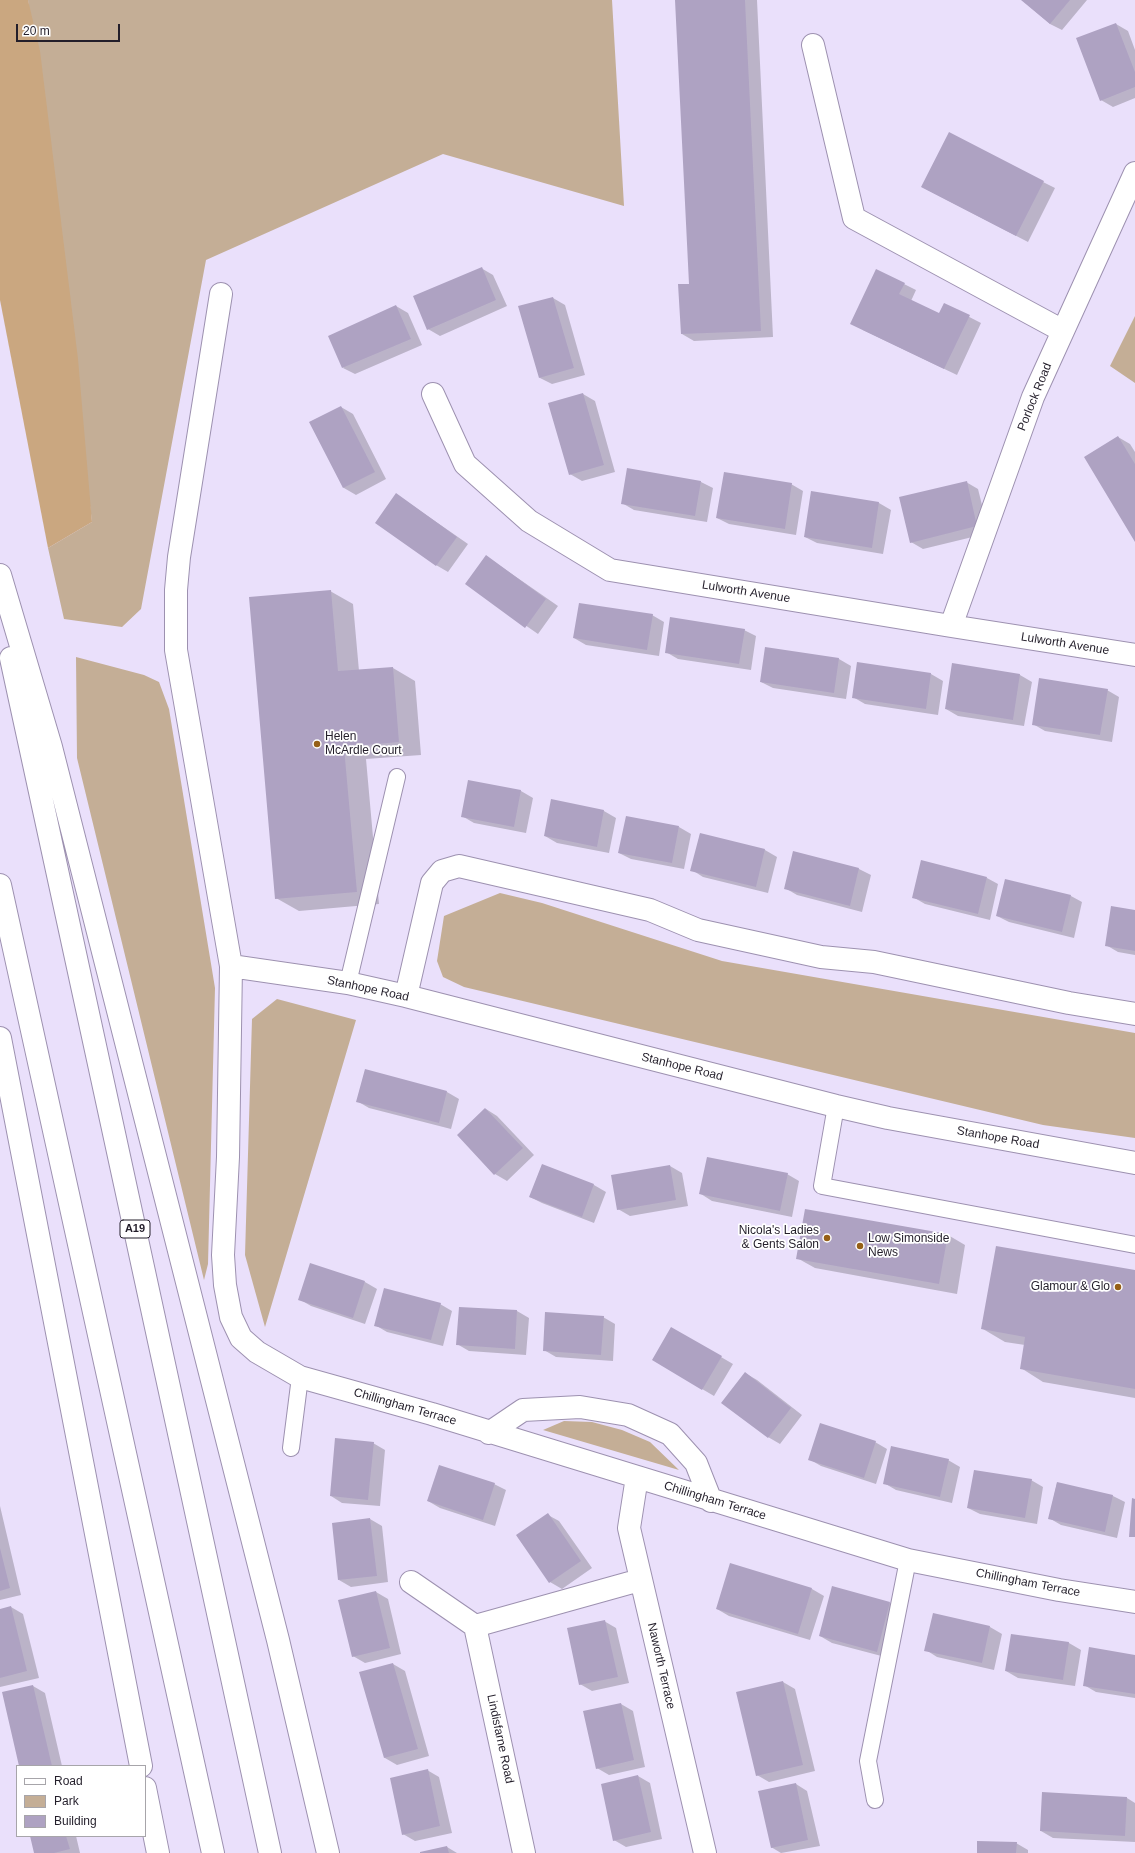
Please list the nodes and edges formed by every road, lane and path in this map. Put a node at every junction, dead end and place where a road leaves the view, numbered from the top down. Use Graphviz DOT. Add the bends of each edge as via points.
graph roads {
  1 [pos="813,45"];
  2 [pos="1135,173"];
  3 [pos="221,294"];
  4 [pos="1063,331"];
  5 [pos="433,394"];
  6 [pos="0,576"];
  7 [pos="0,606"];
  8 [pos="951,626"];
  9 [pos="1135,655"];
  10 [pos="397,777"];
  11 [pos="0,885"];
  12 [pos="231,966"];
  13 [pos="348,983"];
  14 [pos="406,996"];
  15 [pos="1135,1014"];
  16 [pos="0,1038"];
  17 [pos="836,1106"];
  18 [pos="1135,1163"];
  19 [pos="1135,1245"];
  20 [pos="300,1377"];
  21 [pos="489,1433"];
  22 [pos="291,1448"];
  23 [pos="637,1478"];
  24 [pos="711,1501"];
  25 [pos="908,1560"];
  26 [pos="640,1580"];
  27 [pos="411,1582"];
  28 [pos="1135,1602"];
  29 [pos="475,1626"];
  30 [pos="141,1765"];
  31 [pos="146,1793"];
  32 [pos="875,1800"];
  33 [pos="158,1853"];
  34 [pos="213,1853"];
  35 [pos="270,1853"];
  36 [pos="328,1853"];
  37 [pos="524,1853"];
  38 [pos="705,1853"];
  1 -- 4 [label="main road" via="854,218"];
  2 -- 4 [label="main road, Porlock Road"];
  3 -- 12 [label="main road, Chillingham Terrace" via="179,557 176,650"];
  4 -- 8 [label="main road, Porlock Road" via="1033,397"];
  5 -- 8 [label="main road, Lulworth Avenue" via="465,464 529,521 610,570"];
  6 -- 36 [label="main road" via="55,762 278,1640"];
  7 -- 35 [label="main road, A19"];
  8 -- 9 [label="main road, Lulworth Avenue"];
  10 -- 13 [label="lane"];
  11 -- 34 [label="main road"];
  12 -- 13 [label="main road, Stanhope Road"];
  12 -- 20 [label="main road, Chillingham Terrace" via="228,1157 223,1255 225,1285 231,1317 241,1338 257,1352"];
  13 -- 14 [label="main road, Stanhope Road"];
  14 -- 15 [label="main road" via="432,882 442,871 459,866 650,910 714,934 821,957 874,962 1069,1003"];
  14 -- 17 [label="main road, Stanhope Road"];
  16 -- 30 [label="main road"];
  17 -- 18 [label="main road, Stanhope Road" via="888,1118"];
  17 -- 19 [label="lane" via="822,1186"];
  20 -- 21 [label="main road, Chillingham Terrace"];
  20 -- 22 [label="lane"];
  21 -- 23 [label="main road, Chillingham Terrace"];
  21 -- 24 [label="main road" via="523,1410 580,1406 628,1415 670,1434 696,1463"];
  23 -- 24 [label="main road, Chillingham Terrace"];
  23 -- 26 [label="main road, Naworth Terrace" via="629,1528"];
  24 -- 25 [label="main road, Chillingham Terrace"];
  25 -- 28 [label="main road, Chillingham Terrace" via="1059,1590"];
  25 -- 32 [label="lane" via="868,1761"];
  26 -- 29 [label="main road"];
  26 -- 38 [label="main road, Naworth Terrace"];
  27 -- 29 [label="main road"];
  29 -- 37 [label="main road, Lindisfarne Road"];
  31 -- 33 [label="main road"];
}
